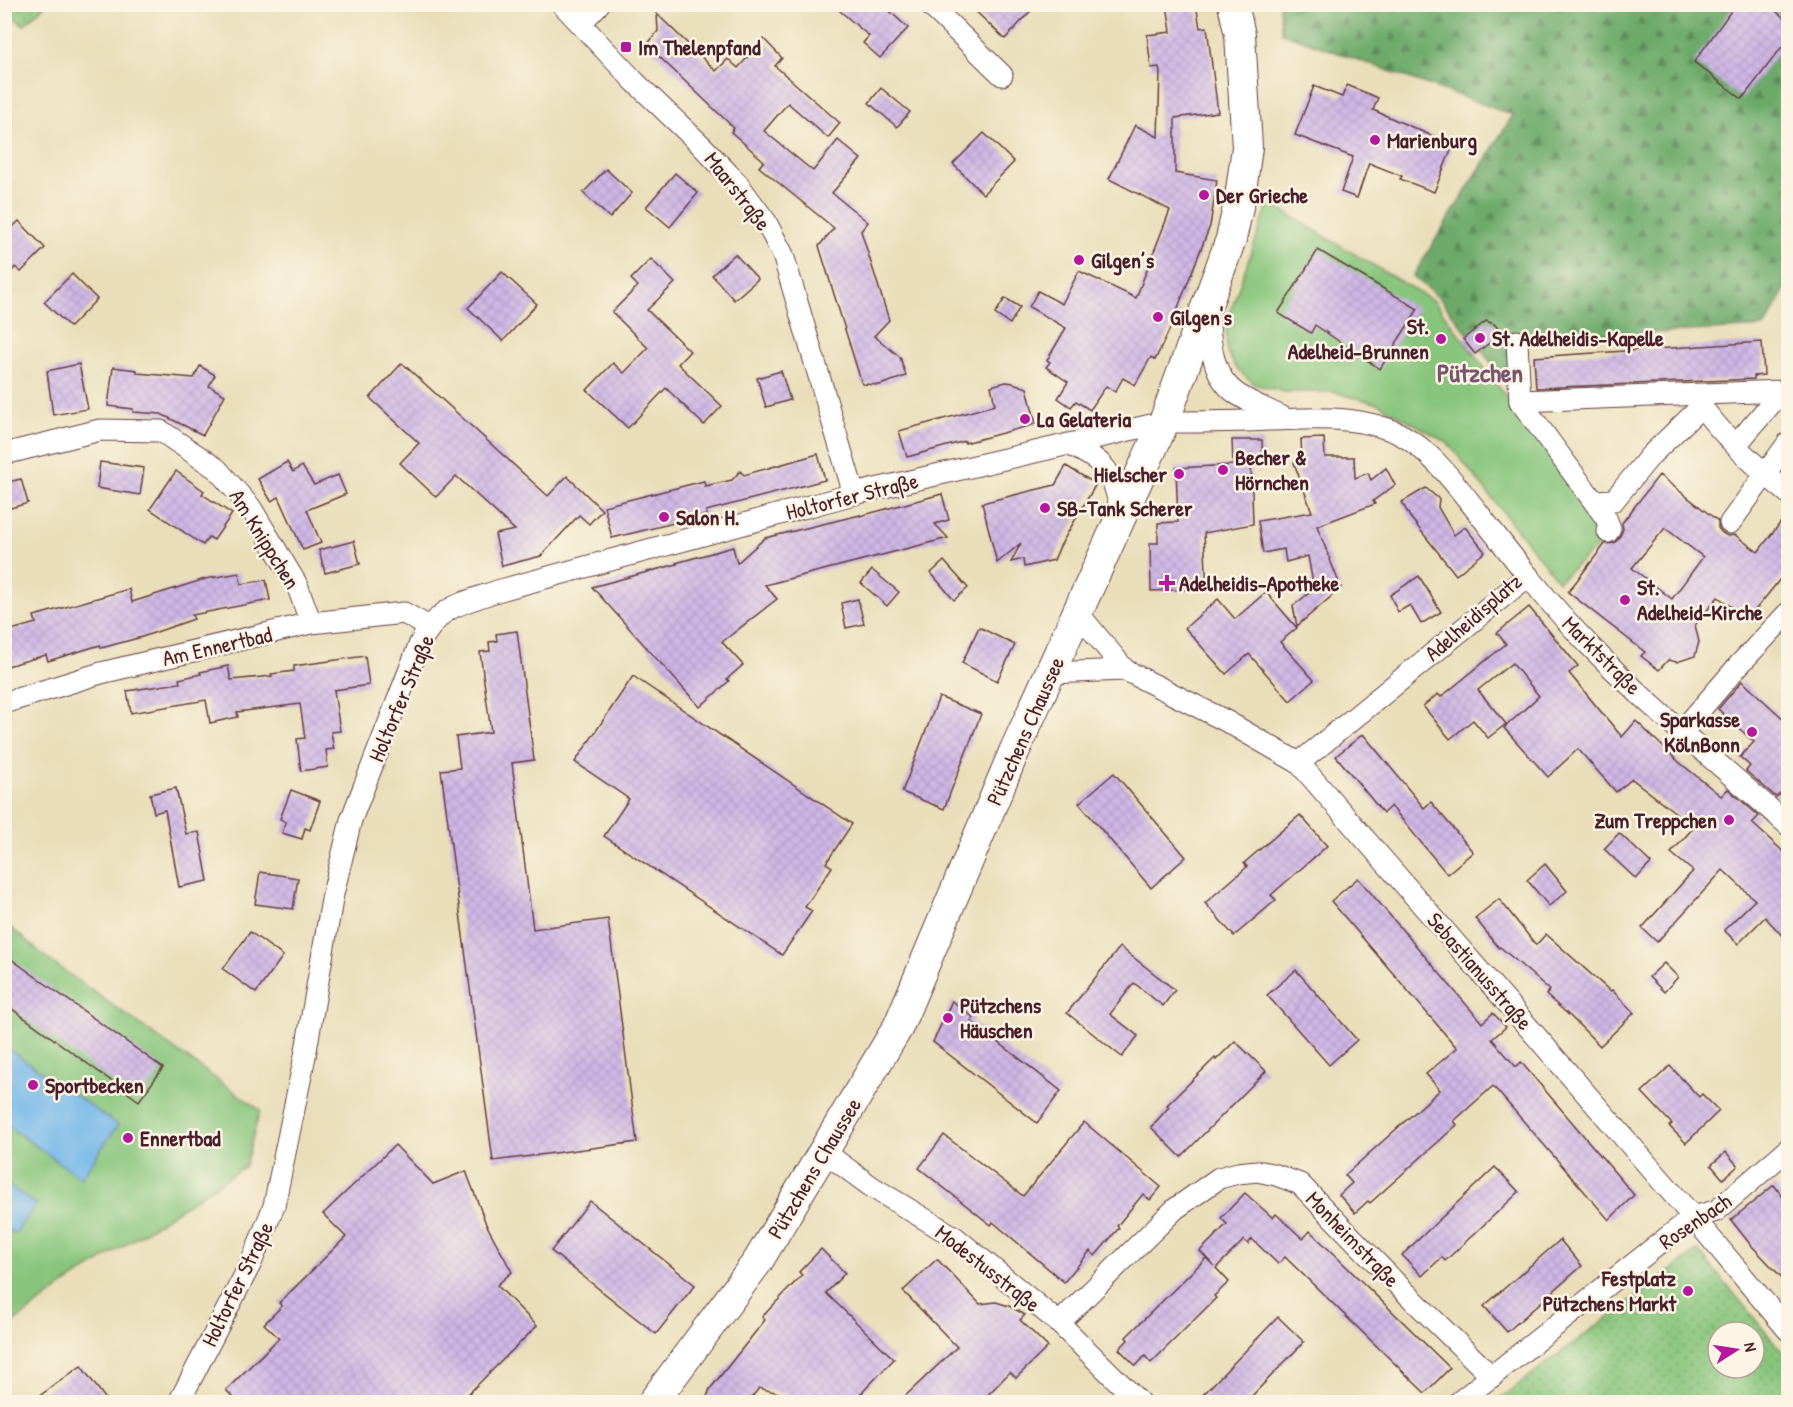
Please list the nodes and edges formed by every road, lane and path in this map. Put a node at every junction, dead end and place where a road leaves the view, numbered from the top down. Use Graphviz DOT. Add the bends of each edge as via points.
graph roads {
  1 [pos="562,4"];
  2 [pos="599,4"];
  3 [pos="929,4"];
  4 [pos="1233,4"];
  5 [pos="580,23"];
  6 [pos="1002,75"];
  7 [pos="1208,302"];
  8 [pos="1517,341"];
  9 [pos="1785,390"];
  10 [pos="1520,401"];
  11 [pos="1697,401"];
  12 [pos="1287,420"];
  13 [pos="1164,422"];
  14 [pos="1788,443"];
  15 [pos="1068,444"];
  16 [pos="1736,446"];
  17 [pos="4,454"];
  18 [pos="1765,474"];
  19 [pos="1788,493"];
  20 [pos="854,495"];
  21 [pos="1122,512"];
  22 [pos="1730,523"];
  23 [pos="1528,576"];
  24 [pos="1078,613"];
  25 [pos="1788,613"];
  26 [pos="311,623"];
  27 [pos="429,627"];
  28 [pos="1125,670"];
  29 [pos="1050,673"];
  30 [pos="4,703"];
  31 [pos="1682,731"];
  32 [pos="1299,763"];
  33 [pos="1788,825"];
  34 [pos="1788,1149"];
  35 [pos="823,1151"];
  36 [pos="1694,1217"];
  37 [pos="1059,1323"];
  38 [pos="1788,1330"];
  39 [pos="1492,1377"];
  40 [pos="178,1402"];
  41 [pos="652,1402"];
  42 [pos="1139,1402"];
  43 [pos="1459,1402"];
  1 -- 5 [label="street, Maarstraße"];
  2 -- 5 [label="street"];
  3 -- 6 [label="street"];
  4 -- 7 [label="street, Pützchens Chaussee" via="1240,35 1247,147 1231,239"];
  5 -- 20 [label="street, Maarstraße" via="717,161 766,222 783,255"];
  7 -- 12 [label="street" via="1210,347 1222,378 1236,393"];
  7 -- 13 [label="street, Pützchens Chaussee"];
  8 -- 10 [label="street"];
  9 -- 11 [label="street"];
  9 -- 16 [label="street"];
  10 -- 11 [label="street"];
  10 -- 11 [label="street" via="1606,513"];
  11 -- 16 [label="street"];
  12 -- 13 [label="street, Adelheidisplatz"];
  12 -- 23 [label="street, Adelheidisplatz" via="1341,418 1390,429 1408,438 1458,487"];
  13 -- 15 [label="street, Holtorfer Straße"];
  13 -- 21 [label="street, Pützchens Chaussee"];
  14 -- 18 [label="street"];
  15 -- 20 [label="street, Holtorfer Straße"];
  15 -- 21 [label="street" via="1104,465 1115,484"];
  16 -- 18 [label="street"];
  17 -- 26 [label="street, Am Knippchen" via="100,430 161,431 217,469 251,508 297,585"];
  18 -- 19 [label="street"];
  18 -- 22 [label="street"];
  20 -- 27 [label="street, Holtorfer Straße" via="497,591 444,611"];
  21 -- 24 [label="street, Pützchens Chaussee"];
  23 -- 31 [label="street, Marktstraße" via="1591,647"];
  23 -- 32 [label="street, Adelheidisplatz"];
  24 -- 28 [label="street, Sebastianusstraße"];
  24 -- 29 [label="street, Pützchens Chaussee"];
  25 -- 31 [label="street"];
  26 -- 27 [label="street, Am Ennertbad" via="404,613"];
  26 -- 30 [label="street, Am Ennertbad" via="101,673"];
  27 -- 40 [label="street, Holtorfer Straße" via="351,820 333,894 274,1206 251,1263"];
  28 -- 29 [label="street, Sebastianusstraße"];
  28 -- 32 [label="street, Sebastianusstraße"];
  29 -- 35 [label="street, Pützchens Chaussee" via="898,1027"];
  31 -- 33 [label="street, Marktstraße"];
  32 -- 36 [label="street, Sebastianusstraße"];
  34 -- 36 [label="street, Rosenbach" via="1716,1211"];
  35 -- 37 [label="street, Modestusstraße" via="872,1187 956,1238"];
  35 -- 41 [label="street, Pützchens Chaussee" via="759,1261"];
  36 -- 38 [label="street, Sebastianusstraße"];
  36 -- 39 [label="street, Rosenbach"];
  37 -- 39 [label="street, Monheimstraße" via="1175,1209 1219,1178 1257,1171 1300,1184"];
  37 -- 42 [label="street, Modestusstraße"];
  39 -- 43 [label="street, Rosenbach"];
}
